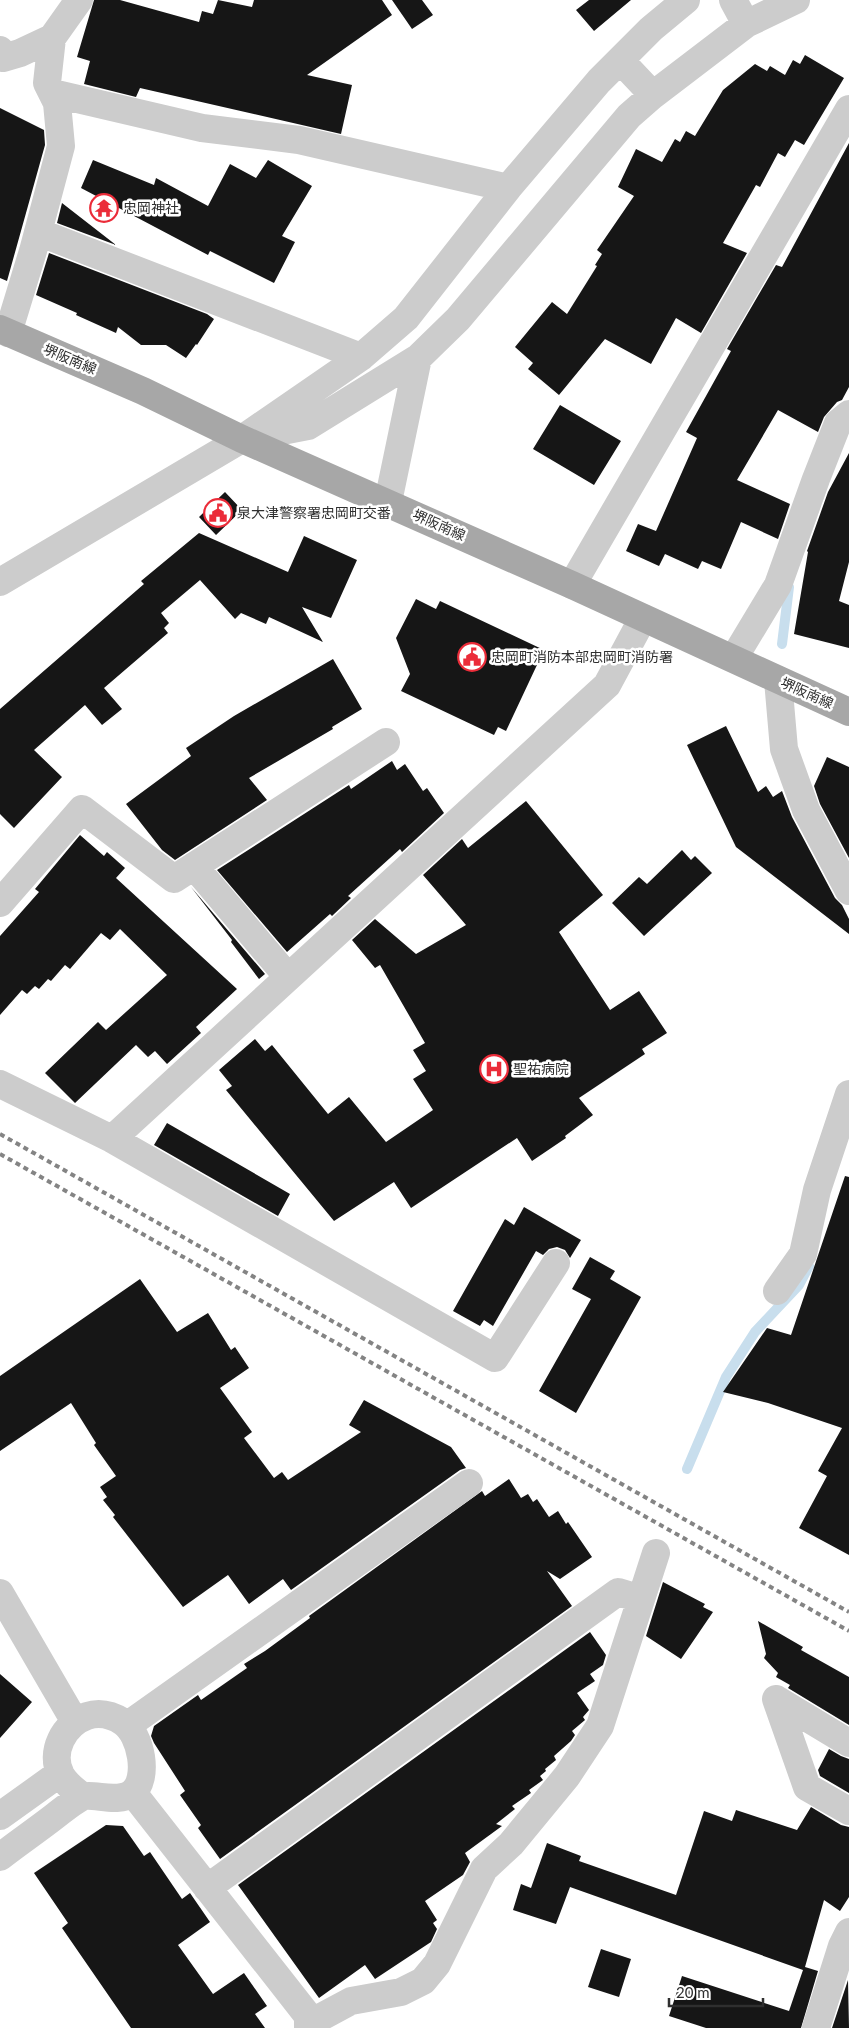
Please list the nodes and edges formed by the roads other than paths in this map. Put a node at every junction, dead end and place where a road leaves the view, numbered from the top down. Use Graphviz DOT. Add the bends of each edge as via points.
graph roads {
  1 [pos="80,0"];
  2 [pos="686,0"];
  3 [pos="733,0"];
  4 [pos="796,0"];
  5 [pos="746,24"];
  6 [pos="52,38"];
  7 [pos="0,50"];
  8 [pos="620,60"];
  9 [pos="52,93"];
  10 [pos="653,95"];
  11 [pos="849,109"];
  12 [pos="508,188"];
  13 [pos="38,232"];
  14 [pos="4,331"];
  15 [pos="361,357"];
  16 [pos="418,358"];
  17 [pos="849,414"];
  18 [pos="242,439"];
  19 [pos="388,502"];
  20 [pos="0,582"];
  21 [pos="572,585"];
  22 [pos="643,618"];
  23 [pos="734,658"];
  24 [pos="778,680"];
  25 [pos="849,712"];
  26 [pos="386,742"];
  27 [pos="194,866"];
  28 [pos="849,891"];
  29 [pos="0,902"];
  30 [pos="288,976"];
  31 [pos="0,1084"];
  32 [pos="849,1094"];
  33 [pos="112,1139"];
  34 [pos="556,1263"];
  35 [pos="777,1292"];
  36 [pos="469,1482"];
  37 [pos="656,1553"];
  38 [pos="0,1593"];
  39 [pos="641,1599"];
  40 [pos="75,1722"];
  41 [pos="128,1725"];
  42 [pos="849,1743"];
  43 [pos="60,1773"];
  44 [pos="133,1793"];
  45 [pos="82,1796"];
  46 [pos="849,1811"];
  47 [pos="0,1816"];
  48 [pos="0,1857"];
  49 [pos="207,1888"];
  50 [pos="847,1943"];
  51 [pos="308,2026"];
  52 [pos="816,2028"];
  1 -- 6 [label="street"];
  2 -- 8 [label="street"];
  3 -- 5 [label="street"];
  4 -- 5 [label="street"];
  5 -- 10 [label="street"];
  6 -- 7 [label="street" via="3,58"];
  6 -- 9 [label="street" via="47,83"];
  8 -- 10 [label="street"];
  8 -- 12 [label="street"];
  9 -- 12 [label="street" via="202,128 299,140"];
  9 -- 13 [label="street" via="57,103 61,146"];
  10 -- 16 [label="street" via="628,116 458,320"];
  11 -- 21 [label="street"];
  12 -- 15 [label="street" via="406,318"];
  13 -- 14 [label="street"];
  13 -- 15 [label="street"];
  14 -- 18 [label="main road, 堺阪南線" via="143,391"];
  15 -- 18 [label="street"];
  16 -- 18 [label="street" via="308,426"];
  16 -- 19 [label="street"];
  17 -- 23 [label="street" via="838,423 778,585"];
  18 -- 19 [label="main road, 堺阪南線"];
  18 -- 20 [label="street"];
  19 -- 21 [label="main road, 堺阪南線"];
  21 -- 22 [label="main road, 堺阪南線"];
  22 -- 23 [label="main road, 堺阪南線"];
  22 -- 30 [label="street" via="607,685"];
  23 -- 24 [label="main road, 堺阪南線"];
  24 -- 25 [label="main road, 堺阪南線"];
  24 -- 28 [label="street" via="784,750 806,810"];
  26 -- 27 [label="street"];
  27 -- 29 [label="street" via="174,879 82,809"];
  27 -- 30 [label="street"];
  30 -- 33 [label="street"];
  31 -- 33 [label="street"];
  32 -- 35 [label="street" via="817,1190 803,1254"];
  33 -- 34 [label="street" via="495,1358"];
  36 -- 41 [label="street"];
  37 -- 39 [label="street"];
  38 -- 40 [label="street"];
  39 -- 49 [label="street" via="618,1592"];
  39 -- 51 [label="street" via="600,1726 567,1776 511,1844 484,1869 437,1964 423,1981 401,1992 351,2001"];
  40 -- 41 [label="street" via="102,1714 116,1717"];
  40 -- 43 [label="street" via="58,1745"];
  41 -- 44 [label="street" via="141,1750 140,1780"];
  42 -- 46 [label="street" via="776,1699 807,1787"];
  43 -- 45 [label="street" via="68,1785"];
  43 -- 47 [label="street"];
  44 -- 45 [label="street" via="121,1798"];
  44 -- 49 [label="street"];
  45 -- 48 [label="street"];
  49 -- 51 [label="street" via="308,2016"];
  50 -- 52 [label="street"];
}
